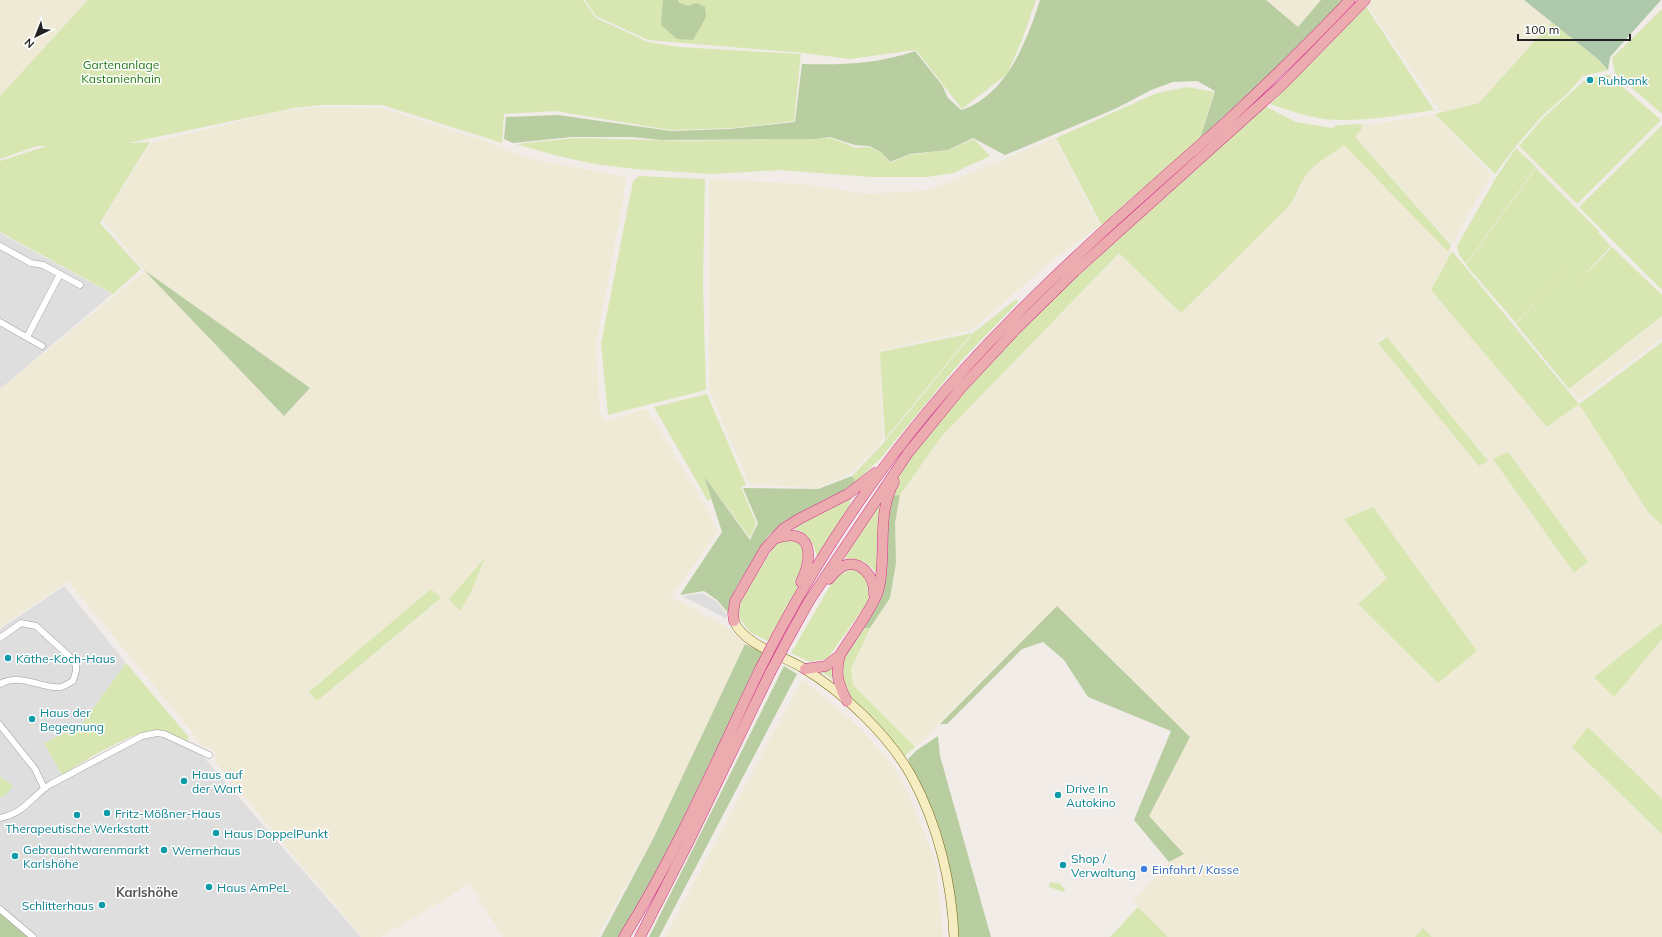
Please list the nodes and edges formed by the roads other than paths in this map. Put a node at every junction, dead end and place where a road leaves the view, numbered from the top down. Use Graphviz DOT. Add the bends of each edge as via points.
graph roads {
  1 [pos="1350,0"];
  2 [pos="1365,0"];
  3 [pos="0,246"];
  4 [pos="60,274"];
  5 [pos="80,285"];
  6 [pos="0,322"];
  7 [pos="27,337"];
  8 [pos="42,346"];
  9 [pos="908,453"];
  10 [pos="882,468"];
  11 [pos="774,539"];
  12 [pos="799,594"];
  13 [pos="808,600"];
  14 [pos="873,602"];
  15 [pos="734,621"];
  16 [pos="0,638"];
  17 [pos="840,654"];
  18 [pos="805,669"];
  19 [pos="0,684"];
  20 [pos="847,701"];
  21 [pos="0,725"];
  22 [pos="209,755"];
  23 [pos="44,788"];
  24 [pos="0,818"];
  25 [pos="0,909"];
  26 [pos="33,937"];
  27 [pos="624,937"];
  28 [pos="640,937"];
  29 [pos="954,937"];
  1 -- 10 [label="highway" via="1274,76 1075,257 1008,323 956,378"];
  2 -- 9 [label="highway" via="1283,84 1021,324 961,388"];
  3 -- 4 [label="street" via="31,263 44,265"];
  4 -- 5 [label="street"];
  4 -- 7 [label="street"];
  6 -- 7 [label="street"];
  7 -- 8 [label="street"];
  9 -- 13 [label="highway"];
  9 -- 14 [label="highway" via="890,490 884,514 883,565 879,591"];
  10 -- 11 [label="highway" via="848,494 783,528"];
  10 -- 12 [label="highway"];
  11 -- 12 [label="highway" via="791,535 800,537 806,544 809,553 808,563"];
  11 -- 15 [label="highway" via="765,549 735,601"];
  12 -- 27 [label="highway, bridge" via="760,668 680,836"];
  13 -- 14 [label="highway" via="819,593 837,570 850,564 865,569 872,577 875,585"];
  13 -- 28 [label="highway, bridge"];
  14 -- 17 [label="highway"];
  15 -- 18 [label="main road" via="746,637"];
  16 -- 19 [label="street" via="21,623 36,626 69,656 76,665 76,671 72,681 62,687 26,680"];
  17 -- 18 [label="highway" via="826,666"];
  17 -- 20 [label="highway" via="838,677"];
  18 -- 20 [label="main road"];
  20 -- 29 [label="main road" via="901,759 921,796 946,871"];
  21 -- 23 [label="street" via="35,769"];
  22 -- 23 [label="street" via="164,734 149,734 134,739"];
  23 -- 24 [label="street" via="24,808"];
  25 -- 26 [label="street"];
}
